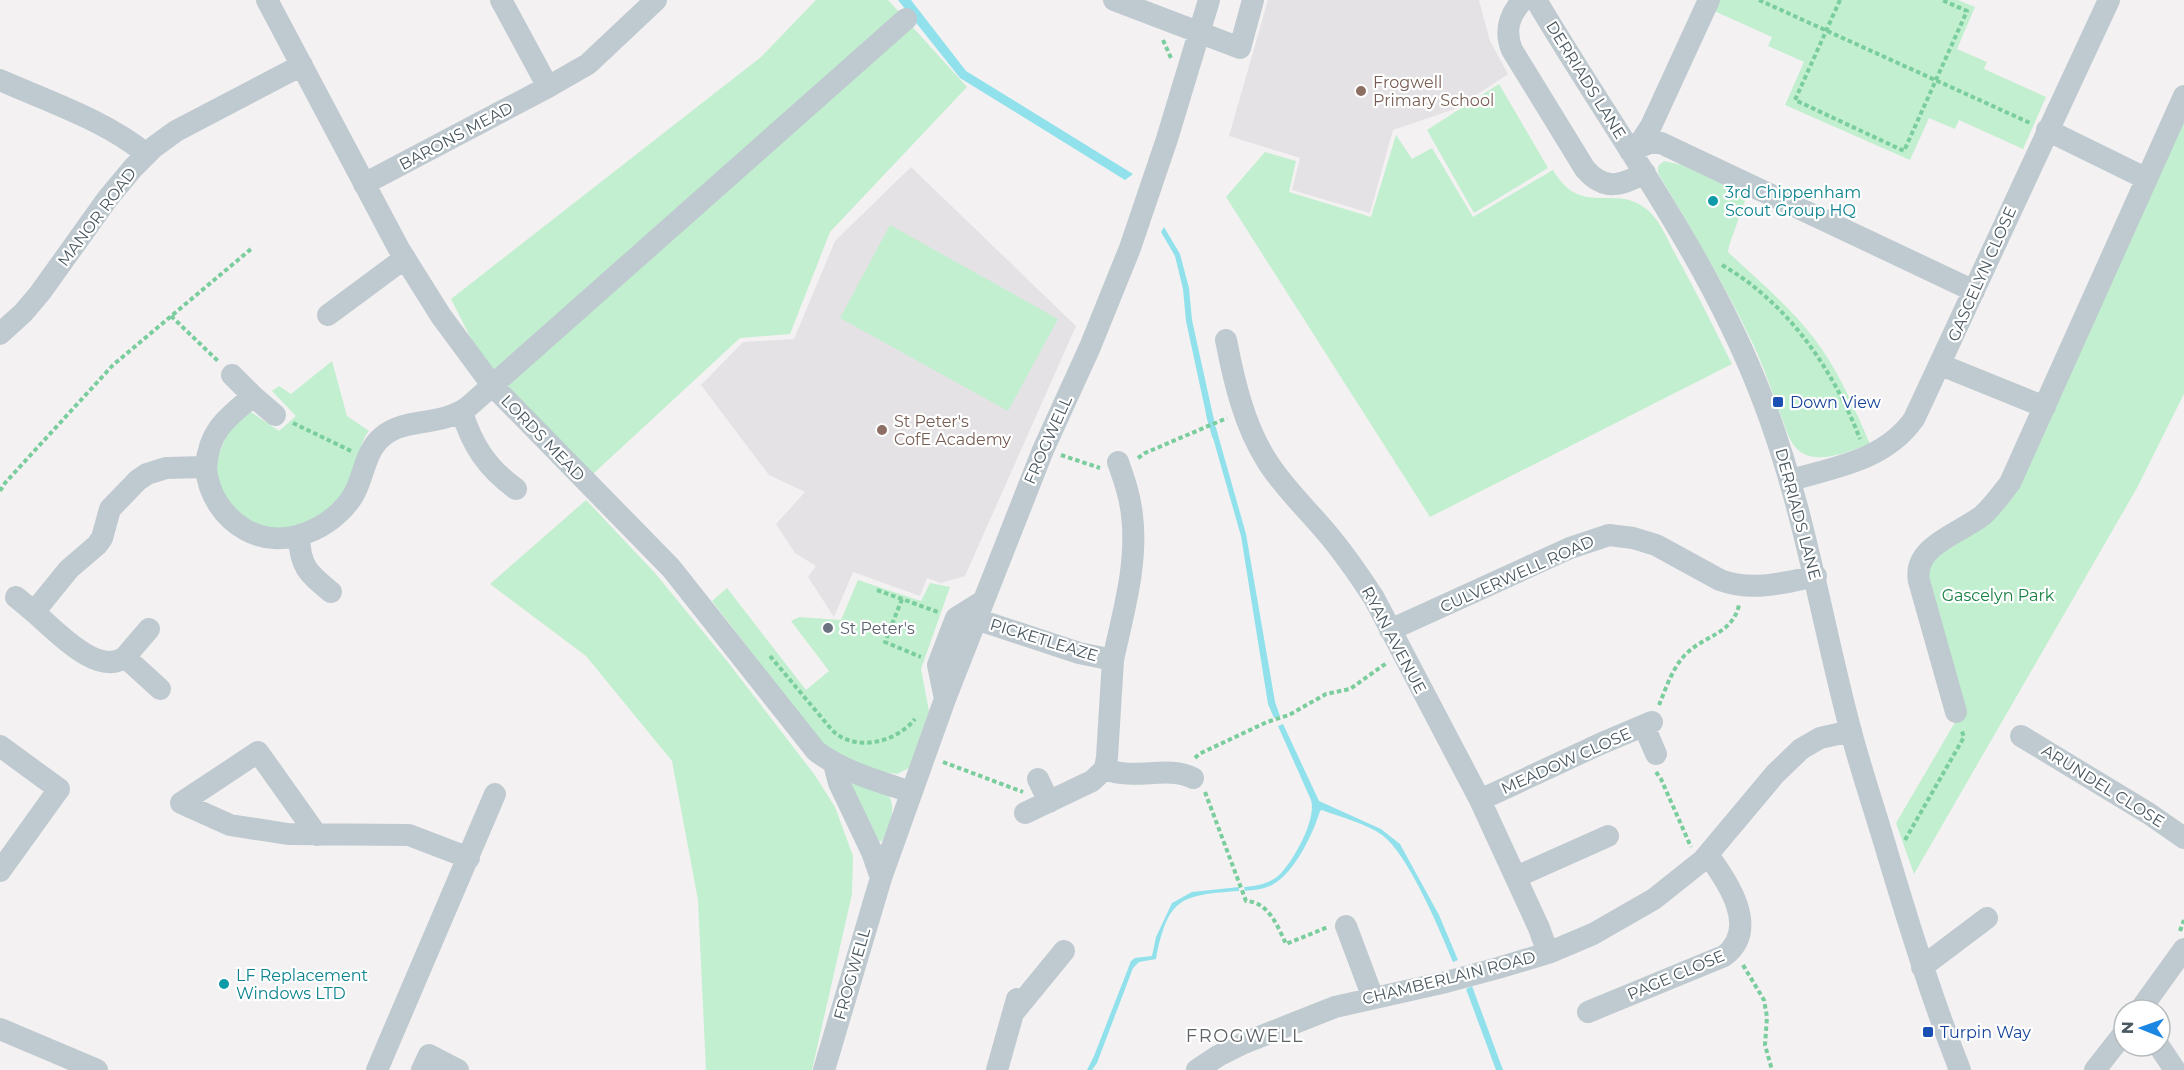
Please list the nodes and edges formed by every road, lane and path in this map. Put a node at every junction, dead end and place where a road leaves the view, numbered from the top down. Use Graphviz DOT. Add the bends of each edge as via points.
graph roads {
  1 [pos="267,0"];
  2 [pos="501,0"];
  3 [pos="657,0"];
  4 [pos="1114,0"];
  5 [pos="1209,0"];
  6 [pos="1253,0"];
  7 [pos="1523,0"];
  8 [pos="1708,0"];
  9 [pos="1759,0"];
  10 [pos="1840,0"];
  11 [pos="1942,0"];
  12 [pos="2109,0"];
  13 [pos="1544,4"];
  14 [pos="1153,14"];
  15 [pos="906,19"];
  16 [pos="1826,31"];
  17 [pos="1199,32"];
  18 [pos="302,65"];
  19 [pos="0,80"];
  20 [pos="1935,81"];
  21 [pos="548,87"];
  22 [pos="1183,87"];
  23 [pos="2184,96"];
  24 [pos="1656,117"];
  25 [pos="2047,130"];
  26 [pos="1669,147"];
  27 [pos="1630,150"];
  28 [pos="146,154"];
  29 [pos="1645,173"];
  30 [pos="2146,179"];
  31 [pos="364,184"];
  32 [pos="251,249"];
  33 [pos="1693,253"];
  34 [pos="405,258"];
  35 [pos="1974,291"];
  36 [pos="328,315"];
  37 [pos="171,316"];
  38 [pos="0,334"];
  39 [pos="1226,340"];
  40 [pos="1941,365"];
  41 [pos="232,375"];
  42 [pos="492,385"];
  43 [pos="254,396"];
  44 [pos="2045,407"];
  45 [pos="462,411"];
  46 [pos="275,415"];
  47 [pos="1227,418"];
  48 [pos="1042,450"];
  49 [pos="1867,456"];
  50 [pos="368,459"];
  51 [pos="206,467"];
  52 [pos="1120,467"];
  53 [pos="1791,480"];
  54 [pos="516,489"];
  55 [pos="0,491"];
  56 [pos="299,536"];
  57 [pos="1816,576"];
  58 [pos="1742,586"];
  59 [pos="877,590"];
  60 [pos="331,592"];
  61 [pos="16,597"];
  62 [pos="902,599"];
  63 [pos="34,612"];
  64 [pos="972,612"];
  65 [pos="149,629"];
  66 [pos="1390,630"];
  67 [pos="765,651"];
  68 [pos="1402,653"];
  69 [pos="125,657"];
  70 [pos="1113,660"];
  71 [pos="938,664"];
  72 [pos="160,689"];
  73 [pos="945,699"];
  74 [pos="919,712"];
  75 [pos="1956,712"];
  76 [pos="1648,724"];
  77 [pos="1851,731"];
  78 [pos="2031,737"];
  79 [pos="925,756"];
  80 [pos="4,757"];
  81 [pos="1653,759"];
  82 [pos="834,764"];
  83 [pos="1104,769"];
  84 [pos="1186,776"];
  85 [pos="1038,779"];
  86 [pos="911,792"];
  87 [pos="495,794"];
  88 [pos="1480,800"];
  89 [pos="1049,802"];
  90 [pos="1025,813"];
  91 [pos="316,835"];
  92 [pos="1608,836"];
  93 [pos="2184,838"];
  94 [pos="469,858"];
  95 [pos="1703,859"];
  96 [pos="1891,864"];
  97 [pos="0,871"];
  98 [pos="881,878"];
  99 [pos="1516,878"];
  100 [pos="1973,923"];
  101 [pos="1347,941"];
  102 [pos="2184,949"];
  103 [pos="1733,950"];
  104 [pos="1064,951"];
  105 [pos="1548,953"];
  106 [pos="1922,967"];
  107 [pos="1373,998"];
  108 [pos="2149,998"];
  109 [pos="1596,1002"];
  110 [pos="0,1029"];
  111 [pos="2112,1048"];
  112 [pos="97,1070"];
  113 [pos="378,1070"];
  114 [pos="422,1070"];
  115 [pos="458,1070"];
  116 [pos="824,1070"];
  117 [pos="997,1070"];
  118 [pos="1197,1070"];
  119 [pos="1772,1070"];
  120 [pos="1960,1070"];
  121 [pos="2094,1070"];
  1 -- 18 [label="street, LORDS MEAD"];
  2 -- 21 [label="street"];
  3 -- 21 [label="street, BARONS MEAD" via="588,64"];
  4 -- 14 [label="street"];
  5 -- 17 [label="street, FROGWELL"];
  6 -- 17 [label="street" via="1240,48"];
  7 -- 29 [label="street" via="1510,18 1508,41 1585,169 1605,184 1618,184"];
  8 -- 24 [label="street"];
  9 -- 16 [label="path"];
  10 -- 16 [label="path"];
  11 -- 20 [label="path" via="1967,11"];
  12 -- 25 [label="street, GASCELYN CLOSE"];
  13 -- 27 [label="street, DERRIADS LANE"];
  14 -- 17 [label="street"];
  14 -- 22 [label="path"];
  15 -- 42 [label="street"];
  16 -- 20 [label="path"];
  16 -- 20 [label="path" via="1795,100 1904,151"];
  17 -- 22 [label="street, FROGWELL"];
  18 -- 28 [label="street, MANOR ROAD" via="176,131"];
  18 -- 31 [label="street, LORDS MEAD"];
  19 -- 28 [label="street" via="106,128"];
  20 -- 25 [label="path"];
  21 -- 31 [label="street, BARONS MEAD"];
  22 -- 48 [label="street, FROGWELL" via="1116,286"];
  23 -- 30 [label="street"];
  24 -- 26 [label="street" via="1655,132"];
  24 -- 27 [label="street" via="1642,140"];
  25 -- 30 [label="street"];
  25 -- 35 [label="street, GASCELYN CLOSE"];
  26 -- 27 [label="street" via="1652,142"];
  26 -- 35 [label="street"];
  27 -- 29 [label="street, DERRIADS LANE"];
  28 -- 38 [label="street, MANOR ROAD" via="108,198 40,293"];
  29 -- 33 [label="street, DERRIADS LANE"];
  30 -- 44 [label="street"];
  31 -- 34 [label="street, LORDS MEAD"];
  32 -- 37 [label="path"];
  33 -- 49 [label="path" via="1742,277 1793,324 1832,379"];
  33 -- 53 [label="street, DERRIADS LANE" via="1749,364"];
  34 -- 36 [label="street"];
  34 -- 42 [label="street, LORDS MEAD" via="441,316"];
  35 -- 40 [label="street, GASCELYN CLOSE"];
  37 -- 41 [label="path"];
  37 -- 55 [label="path" via="112,365"];
  39 -- 66 [label="street, RYAN AVENUE" via="1237,389 1266,459 1354,567"];
  40 -- 44 [label="street"];
  40 -- 49 [label="street, GASCELYN CLOSE" via="1907,430 1894,443"];
  41 -- 43 [label="street"];
  42 -- 45 [label="street"];
  42 -- 82 [label="street, LORDS MEAD" via="671,568 816,751"];
  43 -- 46 [label="street"];
  43 -- 51 [label="street" via="215,431"];
  44 -- 75 [label="street" via="2010,483 1984,514 1932,548 1919,563 1919,581"];
  45 -- 50 [label="street" via="444,419 391,430 376,442"];
  45 -- 54 [label="street" via="473,443"];
  46 -- 50 [label="path"];
  47 -- 52 [label="path"];
  48 -- 52 [label="path" via="1101,468"];
  48 -- 64 [label="street, FROGWELL"];
  49 -- 53 [label="street, GASCELYN CLOSE"];
  50 -- 56 [label="street" via="345,506"];
  51 -- 56 [label="street" via="213,496 239,526 267,537"];
  51 -- 63 [label="street" via="166,468 138,480 110,509 98,545 69,569"];
  52 -- 70 [label="street, PICKETLEAZE" via="1131,503 1134,544"];
  53 -- 57 [label="street, DERRIADS LANE"];
  56 -- 60 [label="street" via="302,562"];
  57 -- 58 [label="street, CULVERWELL ROAD"];
  57 -- 77 [label="street, DERRIADS LANE"];
  58 -- 66 [label="street, CULVERWELL ROAD" via="1720,580 1656,545 1609,536 1570,548"];
  58 -- 76 [label="path" via="1738,609 1726,629 1685,655 1670,676"];
  59 -- 62 [label="path"];
  61 -- 63 [label="street"];
  62 -- 64 [label="path"];
  62 -- 71 [label="path" via="885,642"];
  63 -- 69 [label="street" via="94,660 111,663"];
  64 -- 70 [label="street, PICKETLEAZE" via="1080,653"];
  64 -- 71 [label="street"];
  64 -- 73 [label="street, FROGWELL"];
  65 -- 69 [label="street"];
  66 -- 68 [label="street, RYAN AVENUE"];
  67 -- 74 [label="path" via="832,730 846,739 886,741 906,728"];
  68 -- 84 [label="path" via="1350,689 1326,694 1289,715 1199,754"];
  68 -- 88 [label="street, RYAN AVENUE"];
  69 -- 72 [label="street"];
  70 -- 83 [label="street, PICKETLEAZE"];
  71 -- 73 [label="street"];
  73 -- 79 [label="street, FROGWELL"];
  75 -- 96 [label="path" via="1964,737"];
  76 -- 81 [label="street"];
  76 -- 88 [label="street, MEADOW CLOSE"];
  77 -- 95 [label="street, CHAMBERLAIN ROAD" via="1820,738 1793,756"];
  77 -- 96 [label="street, DERRIADS LANE"];
  78 -- 93 [label="street, ARUNDEL CLOSE"];
  79 -- 86 [label="street, FROGWELL"];
  79 -- 89 [label="path"];
  80 -- 97 [label="street" via="59,789"];
  81 -- 95 [label="path"];
  82 -- 86 [label="street, LORDS MEAD"];
  82 -- 98 [label="street"];
  83 -- 84 [label="street" via="1128,775"];
  83 -- 89 [label="street" via="1092,781"];
  84 -- 101 [label="path" via="1203,788 1246,901 1257,903 1268,912 1286,944 1335,924"];
  85 -- 89 [label="street"];
  86 -- 98 [label="street, FROGWELL"];
  87 -- 94 [label="street"];
  88 -- 99 [label="street, RYAN AVENUE"];
  89 -- 90 [label="street"];
  91 -- 91 [label="street" via="230,825 181,802 258,752"];
  91 -- 94 [label="street" via="409,835"];
  92 -- 99 [label="street"];
  94 -- 113 [label="street"];
  95 -- 103 [label="street, PAGE CLOSE" via="1729,886 1737,905 1739,933"];
  95 -- 105 [label="street, CHAMBERLAIN ROAD" via="1628,915"];
  96 -- 106 [label="street, DERRIADS LANE"];
  98 -- 116 [label="street, FROGWELL"];
  99 -- 105 [label="street, RYAN AVENUE"];
  100 -- 106 [label="street"];
  101 -- 107 [label="street"];
  102 -- 108 [label="street"];
  103 -- 109 [label="street, PAGE CLOSE"];
  103 -- 119 [label="path" via="1764,1000 1765,1045"];
  104 -- 117 [label="street" via="1016,1004"];
  105 -- 107 [label="street, CHAMBERLAIN ROAD"];
  106 -- 120 [label="street, DERRIADS LANE"];
  107 -- 118 [label="street, CHAMBERLAIN ROAD" via="1287,1025 1226,1052"];
  110 -- 112 [label="street"];
  111 -- 121 [label="street"];
  114 -- 115 [label="street" via="429,1055"];
}
